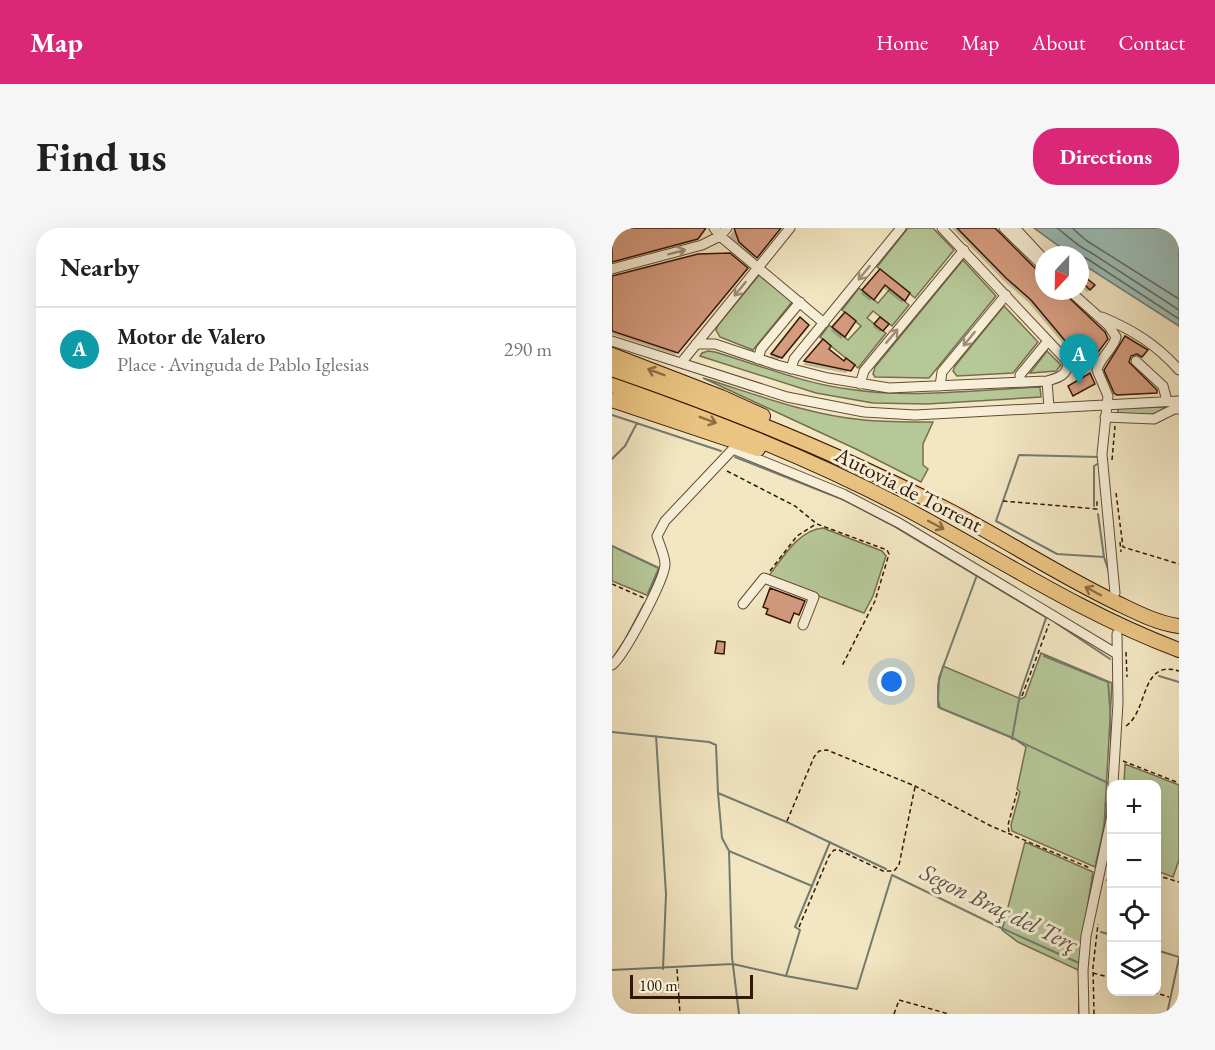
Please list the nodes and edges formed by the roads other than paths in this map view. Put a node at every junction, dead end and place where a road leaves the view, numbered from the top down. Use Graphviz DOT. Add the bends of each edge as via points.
graph roads {
  1 [pos="727,228"];
  2 [pos="790,228"];
  3 [pos="901,228"];
  4 [pos="942,228"];
  5 [pos="1004,228"];
  6 [pos="1015,228"];
  7 [pos="717,232"];
  8 [pos="1035,249"];
  9 [pos="964,250"];
  10 [pos="1035,258"];
  11 [pos="758,267"];
  12 [pos="612,269"];
  13 [pos="1006,295"];
  14 [pos="1079,300"];
  15 [pos="800,302"];
  16 [pos="1094,314"];
  17 [pos="824,323"];
  18 [pos="710,326"];
  19 [pos="1048,340"];
  20 [pos="612,341"];
  21 [pos="696,344"];
  22 [pos="715,344"];
  23 [pos="612,355"];
  24 [pos="758,359"];
  25 [pos="1136,361"];
  26 [pos="681,363"];
  27 [pos="612,369"];
  28 [pos="791,369"];
  29 [pos="1179,370"];
  30 [pos="1047,381"];
  31 [pos="1020,382"];
  32 [pos="860,384"];
  33 [pos="612,386"];
  34 [pos="940,386"];
  35 [pos="612,400"];
  36 [pos="1167,401"];
  37 [pos="1179,401"];
  38 [pos="1107,404"];
  39 [pos="1049,408"];
  40 [pos="1179,409"];
  41 [pos="1105,417"];
  42 [pos="861,466"];
  43 [pos="846,479"];
  44 [pos="1115,593"];
  45 [pos="743,604"];
  46 [pos="1165,624"];
  47 [pos="803,625"];
  48 [pos="1179,626"];
  49 [pos="1179,632"];
  50 [pos="1117,634"];
  51 [pos="1179,650"];
  52 [pos="1117,654"];
  53 [pos="612,665"];
  54 [pos="1113,780"];
  55 [pos="1108,834"];
  56 [pos="1084,1014"];
  1 -- 7 [label="street"];
  2 -- 11 [label="street"];
  3 -- 17 [label="street, one-way"];
  4 -- 9 [label="street"];
  5 -- 10 [label="street"];
  6 -- 8 [label="street"];
  7 -- 11 [label="street"];
  12 -- 7 [label="street, one-way" via="702,245"];
  9 -- 13 [label="street"];
  32 -- 9 [label="street, one-way" via="864,371"];
  11 -- 15 [label="street"];
  11 -- 18 [label="street, one-way"];
  13 -- 19 [label="street"];
  13 -- 34 [label="street, one-way" via="942,372"];
  14 -- 16 [label="street"];
  15 -- 17 [label="street"];
  15 -- 24 [label="street" via="761,349"];
  16 -- 29 [label="street" via="1162,351"];
  16 -- 38 [label="street" via="1116,337 1097,370 1107,392"];
  17 -- 28 [label="street" via="794,359"];
  18 -- 21 [label="street"];
  18 -- 22 [label="street" via="710,338"];
  19 -- 30 [label="street" via="1068,362 1068,369"];
  19 -- 31 [label="street" via="1020,375"];
  20 -- 26 [label="street"];
  21 -- 22 [label="street"];
  21 -- 26 [label="street"];
  22 -- 24 [label="street"];
  42 -- 23 [label="highway, one-way" via="845,454 731,401"];
  24 -- 28 [label="street"];
  25 -- 36 [label="street" via="1163,386"];
  26 -- 39 [label="street" via="787,397 864,412 915,415"];
  27 -- 42 [label="highway, Autovia de Torrent" via="718,407"];
  28 -- 32 [label="street"];
  30 -- 31 [label="street"];
  30 -- 39 [label="street"];
  31 -- 34 [label="street"];
  32 -- 34 [label="street" via="890,388"];
  33 -- 43 [label="highway, Autovia de Torrent, one-way" via="713,421"];
  35 -- 43 [label="highway"];
  36 -- 37 [label="street"];
  36 -- 38 [label="street"];
  38 -- 39 [label="street"];
  38 -- 41 [label="street"];
  40 -- 41 [label="street" via="1154,420"];
  41 -- 44 [label="street" via="1102,454"];
  46 -- 42 [label="highway, Autovia de Torrent, one-way" via="1103,597"];
  43 -- 51 [label="highway, Autovia de Torrent, one-way" via="1101,616"];
  45 -- 47 [label="street" via="764,578 814,597"];
  46 -- 48 [label="highway, Autovia de Torrent"];
  46 -- 49 [label="highway"];
  50 -- 52 [label="street"];
  52 -- 53 [label="street" via="880,513 733,449 664,521 657,536 665,564 640,624"];
  52 -- 54 [label="street"];
  55 -- 56 [label="street" via="1086,936"];
}
